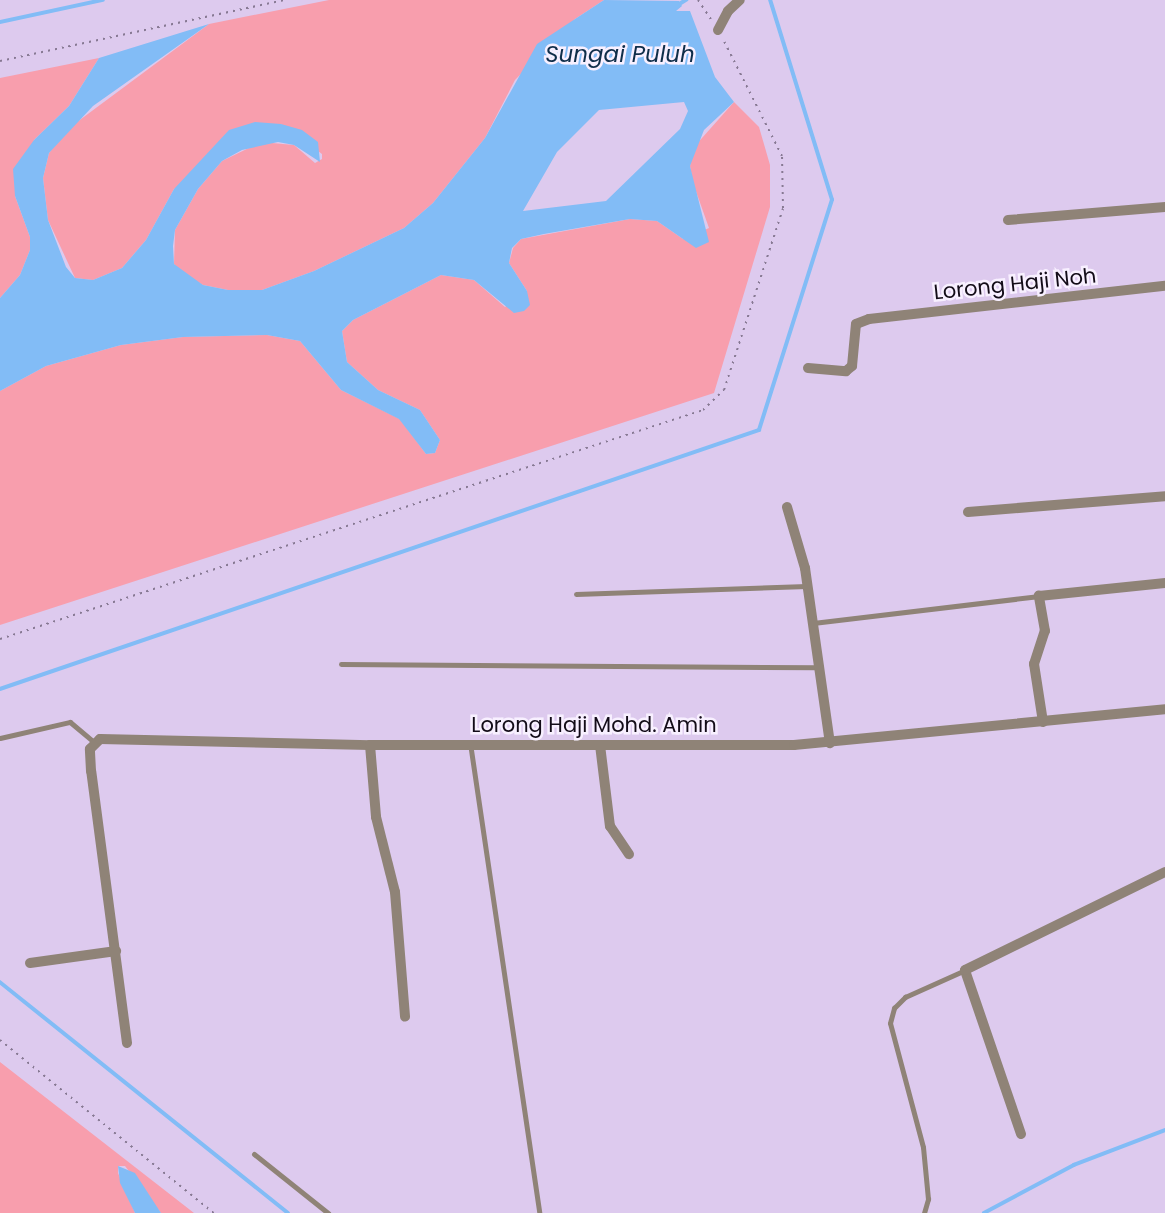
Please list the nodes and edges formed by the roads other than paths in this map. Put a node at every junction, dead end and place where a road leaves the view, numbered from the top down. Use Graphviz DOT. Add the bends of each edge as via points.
graph roads {
  1 [pos="740,0"];
  2 [pos="718,30"];
  3 [pos="1165,206"];
  4 [pos="1008,220"];
  5 [pos="1165,286"];
  6 [pos="808,368"];
  7 [pos="1165,496"];
  8 [pos="788,508"];
  9 [pos="968,513"];
  10 [pos="1165,583"];
  11 [pos="808,586"];
  12 [pos="576,594"];
  13 [pos="1039,596"];
  14 [pos="813,623"];
  15 [pos="341,664"];
  16 [pos="818,667"];
  17 [pos="1165,709"];
  18 [pos="1043,722"];
  19 [pos="0,738"];
  20 [pos="94,742"];
  21 [pos="470,743"];
  22 [pos="830,743"];
  23 [pos="370,745"];
  24 [pos="600,745"];
  25 [pos="629,854"];
  26 [pos="1165,872"];
  27 [pos="116,951"];
  28 [pos="30,963"];
  29 [pos="965,970"];
  30 [pos="405,1017"];
  31 [pos="127,1043"];
  32 [pos="1021,1133"];
  33 [pos="254,1154"];
  34 [pos="328,1213"];
  35 [pos="539,1213"];
  36 [pos="924,1213"];
  1 -- 2 [label="street"];
  3 -- 4 [label="street"];
  5 -- 6 [label="street, Lorong Haji Noh" via="869,319 856,324 852,366 846,371"];
  7 -- 9 [label="street"];
  8 -- 11 [label="street"];
  10 -- 13 [label="street"];
  11 -- 12 [label="lane"];
  11 -- 14 [label="street"];
  13 -- 14 [label="lane"];
  13 -- 18 [label="street" via="1045,631 1034,664"];
  14 -- 16 [label="street"];
  15 -- 16 [label="lane"];
  16 -- 22 [label="street"];
  17 -- 18 [label="street, Lorong Haji Mohd. Amin"];
  18 -- 22 [label="street, Lorong Haji Mohd. Amin"];
  19 -- 20 [label="lane" via="70,722"];
  20 -- 23 [label="street, Lorong Haji Mohd. Amin"];
  20 -- 27 [label="street" via="90,750 95,812"];
  21 -- 23 [label="street, Lorong Haji Mohd. Amin"];
  21 -- 24 [label="street, Lorong Haji Mohd. Amin"];
  21 -- 35 [label="lane"];
  22 -- 24 [label="street, Lorong Haji Mohd. Amin"];
  23 -- 30 [label="street" via="376,817 395,892"];
  24 -- 25 [label="street" via="610,826"];
  26 -- 29 [label="street"];
  27 -- 28 [label="street"];
  27 -- 31 [label="street"];
  29 -- 32 [label="street"];
  29 -- 36 [label="lane" via="905,997 894,1008 890,1023 923,1147 928,1199"];
  33 -- 34 [label="lane"];
}
